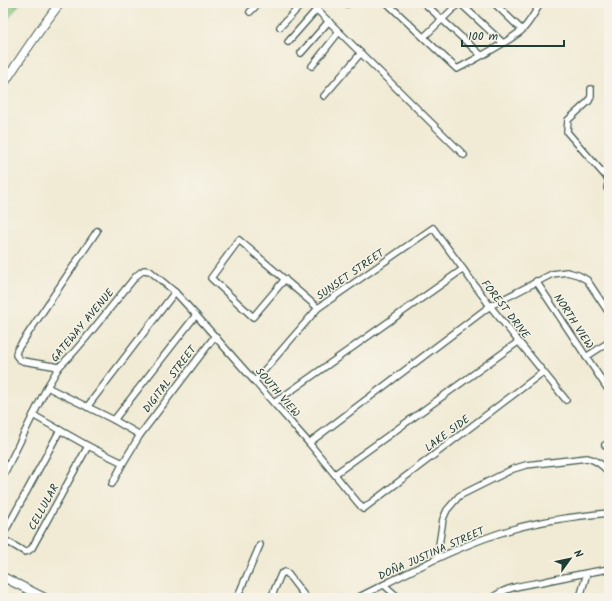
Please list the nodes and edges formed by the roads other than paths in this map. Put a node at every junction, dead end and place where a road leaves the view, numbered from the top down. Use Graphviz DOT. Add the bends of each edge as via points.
graph roads {
  1 [pos="60,3"];
  2 [pos="259,3"];
  3 [pos="303,3"];
  4 [pos="310,3"];
  5 [pos="387,3"];
  6 [pos="424,3"];
  7 [pos="459,3"];
  8 [pos="494,3"];
  9 [pos="533,3"];
  10 [pos="539,5"];
  11 [pos="317,9"];
  12 [pos="250,12"];
  13 [pos="442,19"];
  14 [pos="329,22"];
  15 [pos="280,27"];
  16 [pos="522,30"];
  17 [pos="339,32"];
  18 [pos="424,37"];
  19 [pos="288,42"];
  20 [pos="503,43"];
  21 [pos="301,53"];
  22 [pos="361,53"];
  23 [pos="481,55"];
  24 [pos="312,66"];
  25 [pos="3,85"];
  26 [pos="591,89"];
  27 [pos="324,96"];
  28 [pos="464,155"];
  29 [pos="609,191"];
  30 [pos="433,228"];
  31 [pos="97,231"];
  32 [pos="463,269"];
  33 [pos="285,279"];
  34 [pos="536,282"];
  35 [pos="175,292"];
  36 [pos="490,306"];
  37 [pos="318,308"];
  38 [pos="609,313"];
  39 [pos="196,315"];
  40 [pos="214,336"];
  41 [pos="518,342"];
  42 [pos="609,342"];
  43 [pos="586,357"];
  44 [pos="58,366"];
  45 [pos="542,372"];
  46 [pos="255,381"];
  47 [pos="47,387"];
  48 [pos="609,391"];
  49 [pos="566,400"];
  50 [pos="274,403"];
  51 [pos="87,407"];
  52 [pos="33,415"];
  53 [pos="114,420"];
  54 [pos="60,430"];
  55 [pos="140,435"];
  56 [pos="309,443"];
  57 [pos="88,446"];
  58 [pos="123,463"];
  59 [pos="335,474"];
  60 [pos="609,474"];
  61 [pos="3,476"];
  62 [pos="112,484"];
  63 [pos="363,509"];
  64 [pos="609,513"];
  65 [pos="3,535"];
  66 [pos="3,539"];
  67 [pos="260,545"];
  68 [pos="437,558"];
  69 [pos="609,569"];
  70 [pos="587,573"];
  71 [pos="3,577"];
  72 [pos="384,585"];
  73 [pos="44,598"];
  74 [pos="237,598"];
  75 [pos="271,598"];
  76 [pos="306,598"];
  77 [pos="357,598"];
  78 [pos="399,598"];
  79 [pos="492,598"];
  80 [pos="577,598"];
  1 -- 25 [label="street"];
  2 -- 12 [label="street"];
  3 -- 15 [label="street"];
  4 -- 11 [label="street"];
  5 -- 18 [label="street"];
  6 -- 13 [label="street"];
  7 -- 13 [label="street"];
  7 -- 20 [label="street"];
  8 -- 16 [label="street"];
  9 -- 10 [label="street"];
  10 -- 16 [label="street"];
  11 -- 14 [label="street"];
  11 -- 19 [label="street"];
  13 -- 18 [label="street"];
  13 -- 23 [label="street"];
  14 -- 17 [label="street"];
  14 -- 21 [label="street"];
  16 -- 20 [label="street"];
  17 -- 22 [label="street"];
  17 -- 24 [label="street"];
  18 -- 23 [label="street" via="458,69"];
  20 -- 23 [label="street"];
  22 -- 27 [label="street"];
  22 -- 28 [label="street"];
  26 -- 29 [label="street" via="589,101 568,120 567,132 609,180"];
  30 -- 32 [label="street, FOREST DRIVE"];
  30 -- 37 [label="street, SUNSET STREET"];
  31 -- 44 [label="street" via="17,350 16,355 23,361"];
  32 -- 36 [label="street, FOREST DRIVE"];
  32 -- 50 [label="street"];
  33 -- 33 [label="street" via="240,240 211,278 253,317"];
  33 -- 37 [label="street"];
  34 -- 36 [label="street"];
  34 -- 38 [label="street" via="552,274 567,272 578,275 587,280"];
  34 -- 43 [label="street, NORTH VIEW"];
  35 -- 39 [label="street, SOUTH VIEW"];
  35 -- 44 [label="street, GATEWAY AVENUE" via="150,271 144,270 74,352"];
  35 -- 51 [label="street"];
  36 -- 41 [label="street, FOREST DRIVE"];
  36 -- 56 [label="street"];
  37 -- 46 [label="street, SUNSET STREET"];
  39 -- 40 [label="street, SOUTH VIEW"];
  39 -- 53 [label="street"];
  40 -- 46 [label="street, SOUTH VIEW"];
  40 -- 55 [label="street, DIGITAL STREET"];
  41 -- 45 [label="street, FOREST DRIVE"];
  41 -- 59 [label="street"];
  42 -- 43 [label="street"];
  43 -- 48 [label="street, NORTH VIEW"];
  44 -- 47 [label="street, GATEWAY AVENUE"];
  45 -- 49 [label="street, FOREST DRIVE"];
  45 -- 63 [label="street, LAKE SIDE"];
  46 -- 50 [label="street, SOUTH VIEW"];
  47 -- 51 [label="street"];
  47 -- 52 [label="street, GATEWAY AVENUE"];
  50 -- 56 [label="street, SOUTH VIEW"];
  51 -- 53 [label="street"];
  52 -- 54 [label="street"];
  52 -- 61 [label="street, GATEWAY AVENUE"];
  53 -- 55 [label="street"];
  54 -- 57 [label="street"];
  54 -- 65 [label="street"];
  55 -- 58 [label="street, DIGITAL STREET"];
  56 -- 59 [label="street, SOUTH VIEW"];
  57 -- 58 [label="street"];
  57 -- 66 [label="street, CELLULAR" via="32,548 25,552"];
  58 -- 62 [label="street, DIGITAL STREET"];
  59 -- 63 [label="street, SOUTH VIEW"];
  60 -- 68 [label="street" via="598,462 587,458 526,465 506,472 462,495 446,510"];
  64 -- 68 [label="street, DOÑA JUSTINA STREET" via="564,518 514,529 473,542"];
  67 -- 74 [label="street"];
  68 -- 72 [label="street, DOÑA JUSTINA STREET"];
  69 -- 70 [label="street"];
  70 -- 79 [label="street" via="516,587"];
  70 -- 80 [label="street" via="581,594"];
  71 -- 73 [label="street"];
  72 -- 77 [label="street, DOÑA JUSTINA STREET"];
  72 -- 78 [label="street"];
  75 -- 76 [label="street" via="281,574 285,572"];
}
